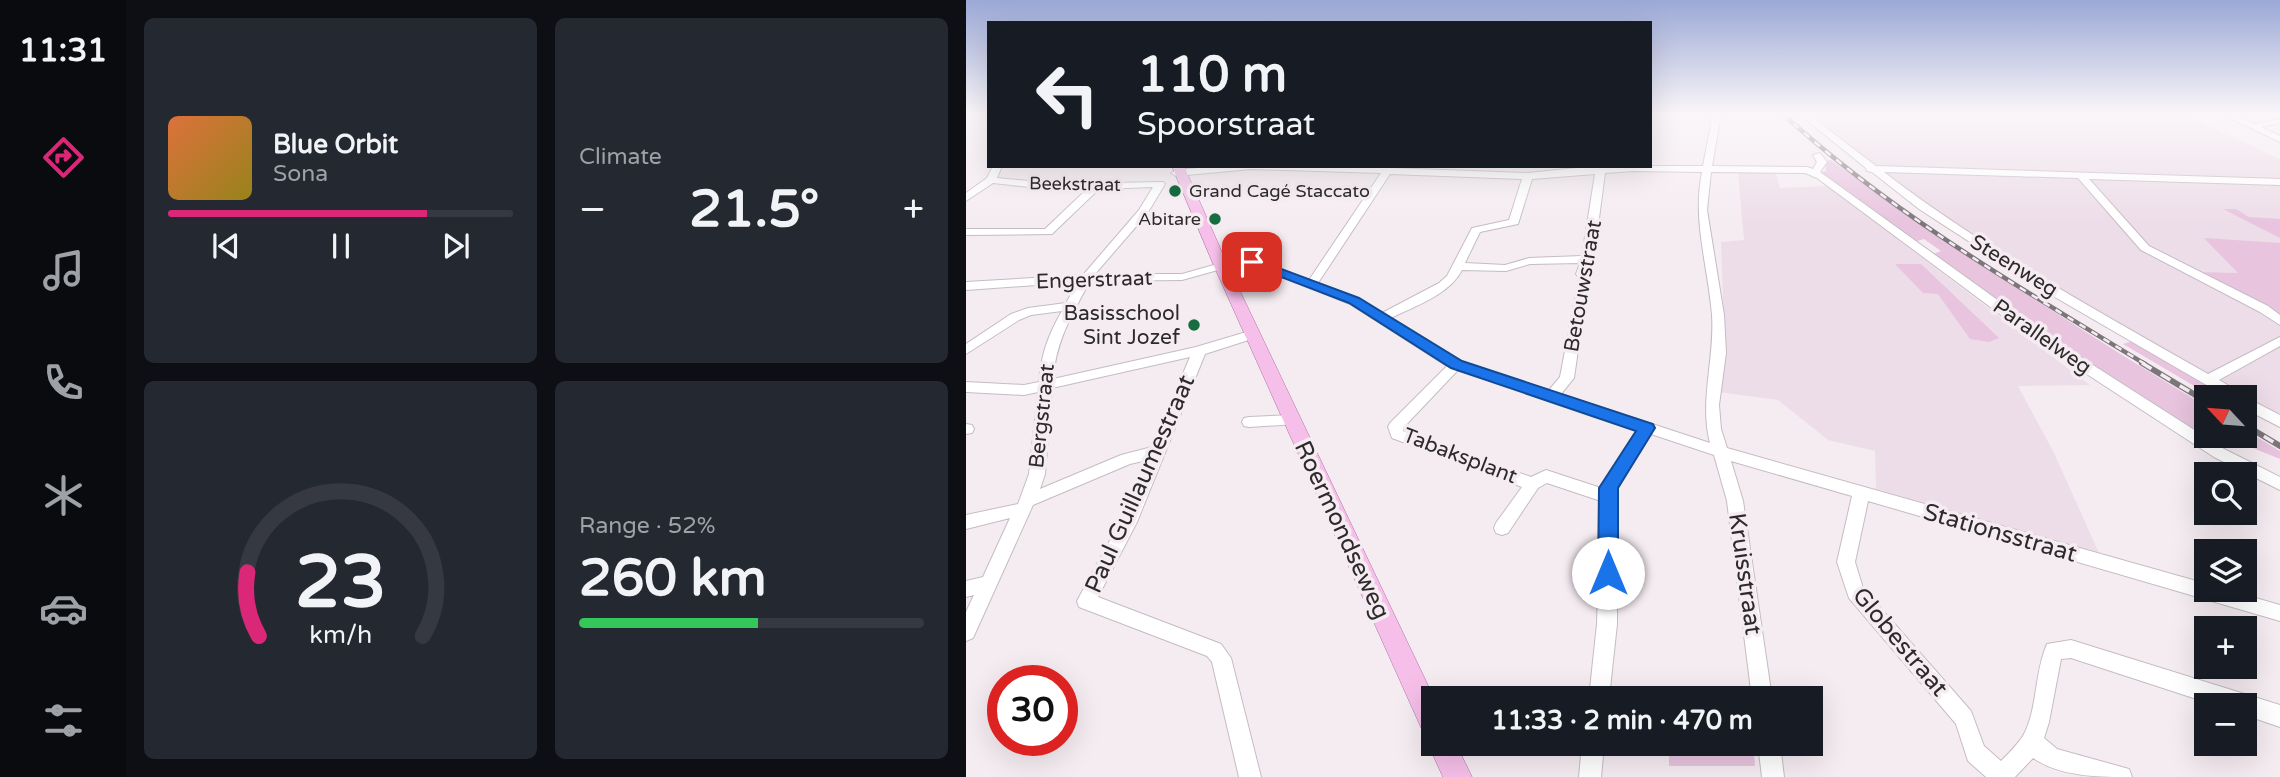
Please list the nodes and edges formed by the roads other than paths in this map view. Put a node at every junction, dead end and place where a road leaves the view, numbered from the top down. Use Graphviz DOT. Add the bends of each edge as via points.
graph roads {
  1 [pos="1710,150"];
  2 [pos="1847,150"];
  3 [pos="1817,155"];
  4 [pos="1652,167"];
  5 [pos="998,168"];
  6 [pos="1225,168"];
  7 [pos="1322,168"];
  8 [pos="1602,168"];
  9 [pos="1707,168"];
  10 [pos="1870,169"];
  11 [pos="1394,170"];
  12 [pos="1179,173"];
  13 [pos="1815,173"];
  14 [pos="2080,175"];
  15 [pos="1528,176"];
  16 [pos="991,180"];
  17 [pos="2280,182"];
  18 [pos="1160,184"];
  19 [pos="1096,186"];
  20 [pos="978,190"];
  21 [pos="966,191"];
  22 [pos="966,198"];
  23 [pos="966,232"];
  24 [pos="1585,259"];
  25 [pos="1252,262"];
  26 [pos="1221,266"];
  27 [pos="1457,266"];
  28 [pos="1086,278"];
  29 [pos="1311,284"];
  30 [pos="966,286"];
  31 [pos="1069,306"];
  32 [pos="1382,318"];
  33 [pos="2280,321"];
  34 [pos="1253,334"];
  35 [pos="2280,341"];
  36 [pos="966,350"];
  37 [pos="1199,351"];
  38 [pos="1456,365"];
  39 [pos="2208,380"];
  40 [pos="1045,385"];
  41 [pos="2217,385"];
  42 [pos="966,387"];
  43 [pos="1552,396"];
  44 [pos="2258,409"];
  45 [pos="1291,420"];
  46 [pos="1249,422"];
  47 [pos="2280,422"];
  48 [pos="1647,428"];
  49 [pos="1159,451"];
  50 [pos="1721,452"];
  51 [pos="1532,484"];
  52 [pos="2280,484"];
  53 [pos="1861,493"];
  54 [pos="1608,497"];
  55 [pos="1025,505"];
  56 [pos="966,522"];
  57 [pos="1503,528"];
  58 [pos="986,584"];
  59 [pos="966,589"];
  60 [pos="2280,613"];
  61 [pos="966,632"];
  62 [pos="1600,686"];
  63 [pos="1760,686"];
  64 [pos="1421,698"];
  65 [pos="2280,716"];
  66 [pos="2031,742"];
  67 [pos="1448,756"];
  68 [pos="1592,756"];
  69 [pos="1770,756"];
  70 [pos="2000,776"];
  71 [pos="1250,777"];
  72 [pos="1458,777"];
  73 [pos="1590,777"];
  74 [pos="1773,777"];
  75 [pos="2121,777"];
  1 -- 9 [label="street, Kruisstraat"];
  2 -- 10 [label="street, Steenweg"];
  3 -- 13 [label="street" via="1822,163"];
  4 -- 9 [label="street, Parallelweg"];
  5 -- 16 [label="street"];
  6 -- 12 [label="street, Parallelweg"];
  7 -- 11 [label="street, Parallelweg"];
  8 -- 15 [label="street, Parallelweg"];
  8 -- 24 [label="street, Betouwstraat"];
  9 -- 13 [label="street, Parallelweg"];
  9 -- 50 [label="street, Kruisstraat" via="1702,210 1718,315 1719,353 1712,405"];
  10 -- 14 [label="street"];
  10 -- 39 [label="street, Steenweg" via="2045,286"];
  11 -- 15 [label="street, Parallelweg"];
  11 -- 29 [label="street"];
  12 -- 26 [label="main road, Roermondseweg"];
  13 -- 52 [label="street, Parallelweg" via="2041,338 2220,453"];
  14 -- 17 [label="street"];
  14 -- 33 [label="street" via="2145,248"];
  15 -- 27 [label="street" via="1514,222 1476,230"];
  16 -- 19 [label="street, Beekstraat"];
  16 -- 20 [label="street"];
  18 -- 19 [label="street, Beekstraat"];
  18 -- 28 [label="street, Bergstraat" via="1143,212"];
  19 -- 23 [label="street" via="1048,232"];
  20 -- 21 [label="street"];
  20 -- 22 [label="street"];
  24 -- 27 [label="street" via="1529,261 1506,268"];
  24 -- 43 [label="street, Betouwstraat" via="1567,378"];
  25 -- 29 [label="street, Stationsstraat"];
  26 -- 28 [label="street, Engerstraat" via="1182,277"];
  26 -- 34 [label="main road, Roermondseweg"];
  27 -- 32 [label="street" via="1443,286"];
  28 -- 30 [label="street, Engerstraat"];
  28 -- 31 [label="street, Bergstraat"];
  29 -- 32 [label="street, Stationsstraat" via="1354,300"];
  31 -- 36 [label="street" via="1015,317"];
  31 -- 40 [label="street, Bergstraat" via="1048,356"];
  32 -- 38 [label="street, Stationsstraat"];
  34 -- 37 [label="street"];
  34 -- 45 [label="main road, Roermondseweg"];
  35 -- 39 [label="street"];
  37 -- 40 [label="street"];
  37 -- 49 [label="street, Paul Guillaumestraat"];
  38 -- 43 [label="street, Stationsstraat"];
  38 -- 51 [label="street, Tabaksplant" via="1394,431"];
  39 -- 41 [label="street, Steenweg"];
  40 -- 42 [label="street" via="1024,390"];
  40 -- 55 [label="street, Bergstraat" via="1037,474"];
  43 -- 48 [label="street, Stationsstraat"];
  44 -- 47 [label="street"];
  45 -- 46 [label="street"];
  45 -- 64 [label="main road, Roermondseweg"];
  48 -- 50 [label="street, Stationsstraat"];
  48 -- 54 [label="street" via="1609,488"];
  49 -- 55 [label="street" via="1126,460"];
  49 -- 71 [label="street, Paul Guillaumestraat" via="1129,522 1086,601 1214,650 1221,658"];
  50 -- 53 [label="street, Stationsstraat"];
  50 -- 63 [label="street, Kruisstraat" via="1735,501"];
  51 -- 54 [label="street, Tabaksplant" via="1546,476"];
  51 -- 57 [label="street"];
  53 -- 60 [label="street, Stationsstraat"];
  53 -- 70 [label="street, Globestraat" via="1846,562 1855,592 1964,718 1976,753"];
  54 -- 62 [label="street" via="1607,624"];
  55 -- 56 [label="street"];
  55 -- 58 [label="street, Bergstraat"];
  58 -- 59 [label="street"];
  58 -- 61 [label="street, Bergstraat"];
  65 -- 66 [label="street" via="2071,649 2054,651"];
  66 -- 70 [label="street"];
  66 -- 75 [label="street" via="2051,758"];
  67 -- 72 [label="main road"];
  68 -- 73 [label="street"];
  69 -- 74 [label="street"];
}
